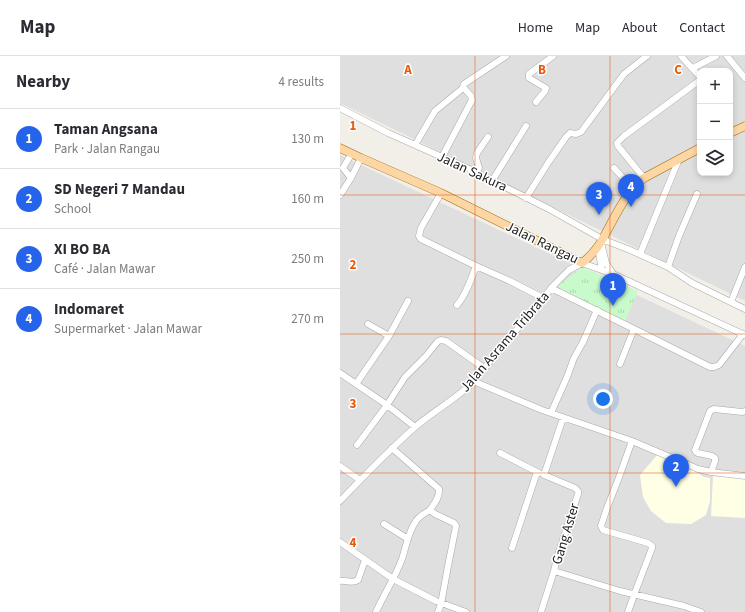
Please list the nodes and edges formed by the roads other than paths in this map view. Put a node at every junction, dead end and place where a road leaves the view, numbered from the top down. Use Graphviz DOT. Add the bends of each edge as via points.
graph roads {
  1 [pos="506,56"];
  2 [pos="553,56"];
  3 [pos="647,56"];
  4 [pos="681,56"];
  5 [pos="716,56"];
  6 [pos="727,56"];
  7 [pos="693,68"];
  8 [pos="697,74"];
  9 [pos="745,78"];
  10 [pos="697,80"];
  11 [pos="463,88"];
  12 [pos="536,102"];
  13 [pos="340,108"];
  14 [pos="526,126"];
  15 [pos="745,126"];
  16 [pos="733,132"];
  17 [pos="488,137"];
  18 [pos="415,145"];
  19 [pos="340,148"];
  20 [pos="697,150"];
  21 [pos="352,153"];
  22 [pos="442,157"];
  23 [pos="361,158"];
  24 [pos="679,159"];
  25 [pos="614,168"];
  26 [pos="341,169"];
  27 [pos="476,173"];
  28 [pos="350,178"];
  29 [pos="644,178"];
  30 [pos="492,181"];
  31 [pos="633,189"];
  32 [pos="441,193"];
  33 [pos="697,194"];
  34 [pos="340,195"];
  35 [pos="526,198"];
  36 [pos="600,243"];
  37 [pos="640,254"];
  38 [pos="574,262"];
  39 [pos="476,266"];
  40 [pos="668,267"];
  41 [pos="745,267"];
  42 [pos="602,270"];
  43 [pos="613,274"];
  44 [pos="552,288"];
  45 [pos="543,298"];
  46 [pos="408,301"];
  47 [pos="731,302"];
  48 [pos="457,305"];
  49 [pos="745,309"];
  50 [pos="597,310"];
  51 [pos="368,324"];
  52 [pos="634,329"];
  53 [pos="744,334"];
  54 [pos="389,336"];
  55 [pos="620,364"];
  56 [pos="484,368"];
  57 [pos="341,375"];
  58 [pos="473,381"];
  59 [pos="356,384"];
  60 [pos="387,405"];
  61 [pos="745,411"];
  62 [pos="551,413"];
  63 [pos="563,418"];
  64 [pos="415,427"];
  65 [pos="632,442"];
  66 [pos="357,445"];
  67 [pos="392,448"];
  68 [pos="500,453"];
  69 [pos="340,466"];
  70 [pos="537,472"];
  71 [pos="711,472"];
  72 [pos="544,475"];
  73 [pos="745,476"];
  74 [pos="360,480"];
  75 [pos="340,501"];
  76 [pos="430,510"];
  77 [pos="384,524"];
  78 [pos="408,539"];
  79 [pos="340,542"];
  80 [pos="512,548"];
  81 [pos="366,560"];
  82 [pos="554,572"];
  83 [pos="393,579"];
  84 [pos="340,581"];
  85 [pos="634,595"];
  86 [pos="441,604"];
  87 [pos="376,612"];
  88 [pos="438,612"];
  89 [pos="466,612"];
  90 [pos="541,612"];
  91 [pos="628,612"];
  92 [pos="701,612"];
  1 -- 11 [label="street" via="465,83"];
  2 -- 12 [label="street" via="529,74 529,78 546,88"];
  3 -- 35 [label="street" via="624,74 581,132 570,133 566,137"];
  4 -- 7 [label="street"];
  5 -- 7 [label="street"];
  6 -- 9 [label="street"];
  7 -- 8 [label="street"];
  10 -- 29 [label="street" via="617,143"];
  11 -- 18 [label="street" via="435,111"];
  11 -- 22 [label="street" via="472,96 472,100"];
  13 -- 18 [label="street, Jalan Sakura"];
  14 -- 30 [label="street"];
  15 -- 16 [label="main road"];
  17 -- 27 [label="street" via="477,153"];
  18 -- 22 [label="street, Jalan Sakura"];
  19 -- 21 [label="main road, Jalan Rangau"];
  20 -- 24 [label="main road"];
  21 -- 23 [label="main road, Jalan Rangau"];
  21 -- 26 [label="street"];
  22 -- 27 [label="street, Jalan Sakura"];
  23 -- 28 [label="street"];
  23 -- 32 [label="main road, Jalan Rangau"];
  24 -- 29 [label="main road"];
  24 -- 37 [label="street"];
  25 -- 31 [label="street"];
  26 -- 28 [label="street"];
  27 -- 30 [label="street, Jalan Sakura"];
  28 -- 34 [label="street"];
  29 -- 31 [label="main road"];
  30 -- 35 [label="street, Jalan Sakura"];
  31 -- 36 [label="main road"];
  32 -- 38 [label="main road, Jalan Rangau"];
  32 -- 39 [label="street" via="419,236"];
  33 -- 40 [label="street"];
  35 -- 36 [label="street, Jalan Sakura" via="549,209"];
  36 -- 37 [label="street, Jalan Sakura"];
  36 -- 38 [label="main road" via="587,259"];
  36 -- 42 [label="street"];
  36 -- 43 [label="street" via="606,263"];
  37 -- 40 [label="street, Jalan Sakura"];
  38 -- 42 [label="street, Jalan Rangau"];
  38 -- 44 [label="street, Jalan Asrama Tribrata"];
  39 -- 45 [label="street" via="510,280"];
  39 -- 48 [label="street"];
  40 -- 47 [label="street, Jalan Sakura" via="692,283"];
  41 -- 47 [label="street"];
  42 -- 43 [label="street, Jalan Rangau"];
  43 -- 53 [label="street, Jalan Rangau"];
  44 -- 45 [label="street, Jalan Asrama Tribrata"];
  44 -- 50 [label="street"];
  45 -- 56 [label="street, Jalan Asrama Tribrata"];
  46 -- 54 [label="street"];
  47 -- 49 [label="street, Jalan Sakura"];
  50 -- 52 [label="street"];
  50 -- 62 [label="street"];
  51 -- 54 [label="street"];
  52 -- 53 [label="street" via="710,367 719,365"];
  52 -- 55 [label="street"];
  54 -- 59 [label="street"];
  56 -- 58 [label="street, Jalan Asrama Tribrata"];
  56 -- 60 [label="street" via="446,341 438,341 405,377"];
  57 -- 59 [label="street"];
  58 -- 62 [label="street"];
  58 -- 64 [label="street, Jalan Asrama Tribrata" via="459,395"];
  59 -- 60 [label="street"];
  60 -- 64 [label="street"];
  60 -- 66 [label="street"];
  61 -- 71 [label="street" via="710,411 695,450 715,458"];
  62 -- 63 [label="street"];
  63 -- 65 [label="street"];
  63 -- 72 [label="street"];
  64 -- 67 [label="street, Jalan Asrama Tribrata"];
  65 -- 71 [label="street"];
  65 -- 85 [label="street" via="601,526 603,530 652,546"];
  67 -- 74 [label="street, Jalan Asrama Tribrata"];
  67 -- 76 [label="street" via="439,489 440,492"];
  68 -- 70 [label="street"];
  69 -- 74 [label="street"];
  70 -- 72 [label="street"];
  70 -- 80 [label="street"];
  71 -- 73 [label="street"];
  72 -- 82 [label="street, Gang Aster" via="578,491"];
  74 -- 75 [label="street, Jalan Asrama Tribrata"];
  76 -- 78 [label="street" via="417,520"];
  76 -- 86 [label="street" via="456,526"];
  77 -- 78 [label="street"];
  78 -- 83 [label="street"];
  79 -- 81 [label="street"];
  81 -- 83 [label="street"];
  81 -- 84 [label="street" via="358,580"];
  82 -- 85 [label="street, Gang Aster"];
  82 -- 90 [label="street"];
  83 -- 86 [label="street"];
  83 -- 87 [label="street"];
  85 -- 91 [label="street"];
  85 -- 92 [label="street, Gang Aster"];
  86 -- 88 [label="street"];
  86 -- 89 [label="street"];
}
